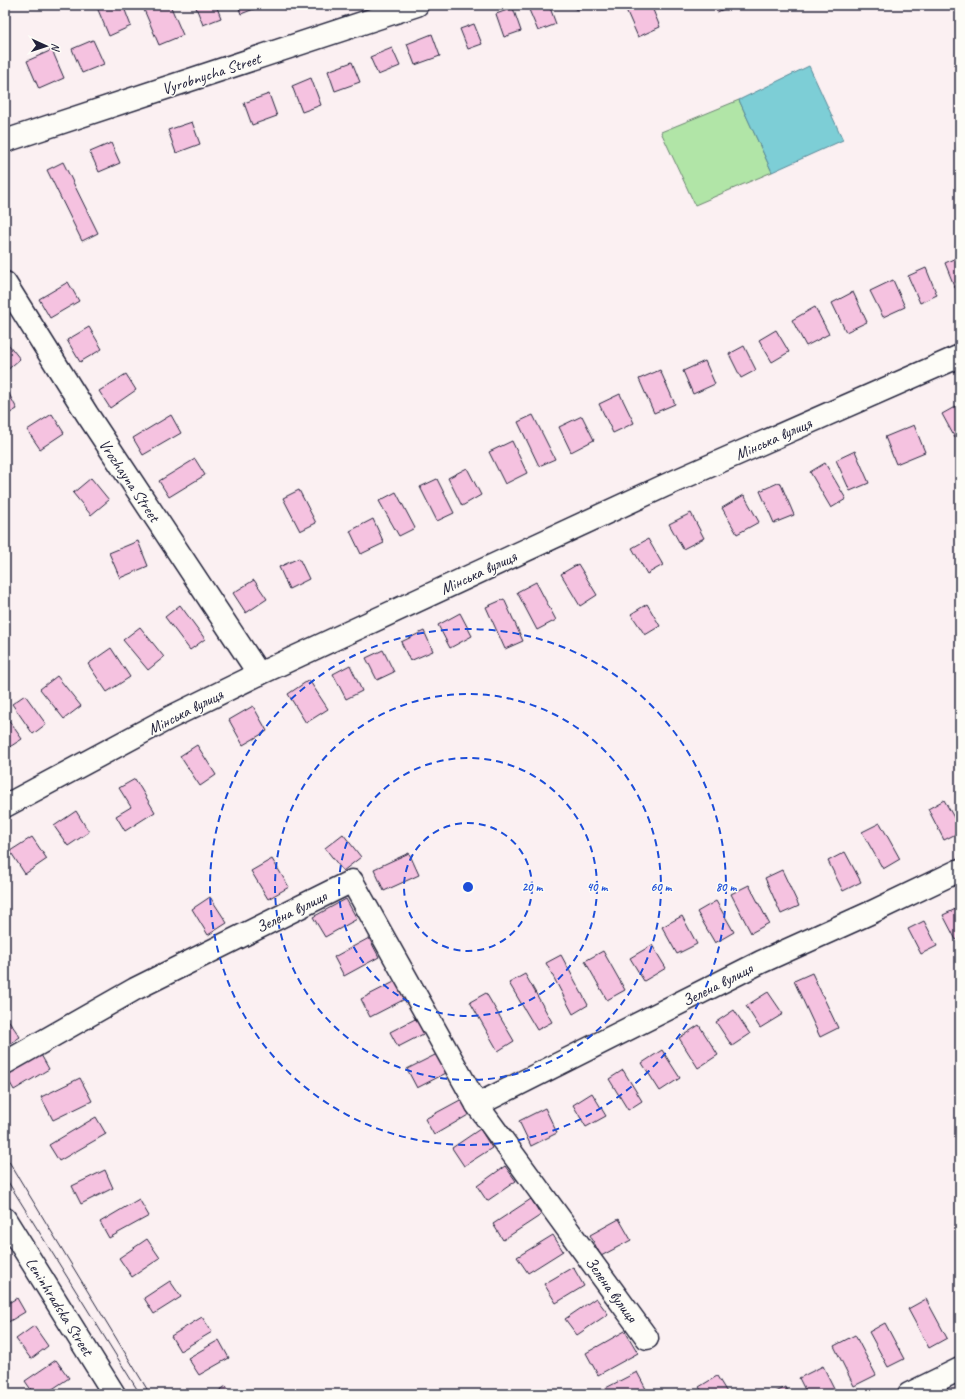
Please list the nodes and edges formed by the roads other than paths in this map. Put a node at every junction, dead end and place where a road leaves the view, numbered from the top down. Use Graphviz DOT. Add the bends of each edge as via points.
graph roads {
  1 [pos="417,5"];
  2 [pos="5,141"];
  3 [pos="5,283"];
  4 [pos="960,356"];
  5 [pos="259,674"];
  6 [pos="5,806"];
  7 [pos="960,870"];
  8 [pos="5,1063"];
  9 [pos="477,1105"];
  10 [pos="5,1219"];
  11 [pos="647,1338"];
  12 [pos="960,1369"];
  13 [pos="114,1394"];
  14 [pos="909,1394"];
  1 -- 2 [label="street, Vyrobnycha Street"];
  3 -- 5 [label="street, Vrozhayna Street" via="87,414"];
  4 -- 5 [label="street, Мінська вулиця" via="664,486"];
  5 -- 6 [label="street, Мінська вулиця" via="169,718"];
  7 -- 9 [label="street, Зелена вулиця" via="761,962"];
  8 -- 9 [label="street, Зелена вулиця" via="135,989 352,881"];
  9 -- 11 [label="street, Зелена вулиця"];
  10 -- 13 [label="street, Leninhradska Street"];
  12 -- 14 [label="street"];
}
